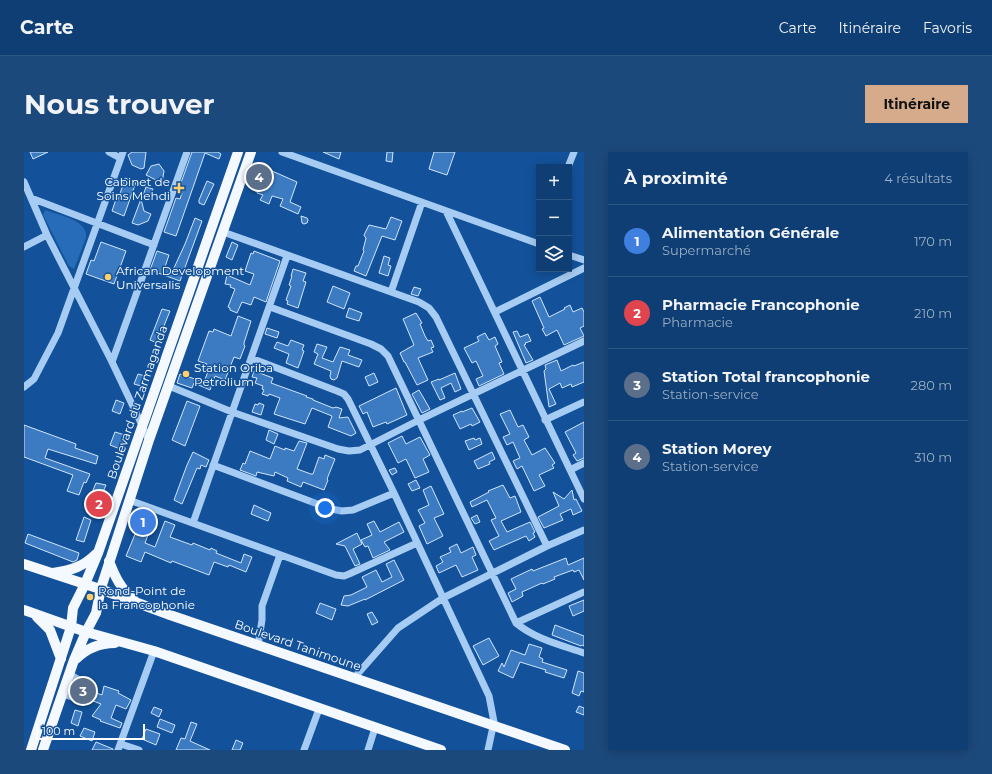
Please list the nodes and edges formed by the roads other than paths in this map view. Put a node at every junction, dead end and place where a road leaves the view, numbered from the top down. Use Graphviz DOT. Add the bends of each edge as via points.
graph roads {
  1 [pos="110,152"];
  2 [pos="187,152"];
  3 [pos="238,152"];
  4 [pos="251,152"];
  5 [pos="282,152"];
  6 [pos="574,152"];
  7 [pos="122,155"];
  8 [pos="569,164"];
  9 [pos="24,182"];
  10 [pos="31,198"];
  11 [pos="422,202"];
  12 [pos="446,211"];
  13 [pos="97,224"];
  14 [pos="223,232"];
  15 [pos="47,235"];
  16 [pos="536,243"];
  17 [pos="154,245"];
  18 [pos="24,247"];
  19 [pos="287,256"];
  20 [pos="572,256"];
  21 [pos="584,260"];
  22 [pos="584,268"];
  23 [pos="74,290"];
  24 [pos="391,292"];
  25 [pos="270,307"];
  26 [pos="495,312"];
  27 [pos="584,341"];
  28 [pos="251,358"];
  29 [pos="112,362"];
  30 [pos="523,370"];
  31 [pos="168,386"];
  32 [pos="24,387"];
  33 [pos="474,394"];
  34 [pos="584,402"];
  35 [pos="232,412"];
  36 [pos="419,420"];
  37 [pos="545,420"];
  38 [pos="142,427"];
  39 [pos="149,440"];
  40 [pos="370,445"];
  41 [pos="584,463"];
  42 [pos="213,465"];
  43 [pos="570,470"];
  44 [pos="394,493"];
  45 [pos="584,499"];
  46 [pos="129,500"];
  47 [pos="193,523"];
  48 [pos="584,530"];
  49 [pos="417,543"];
  50 [pos="547,546"];
  51 [pos="98,553"];
  52 [pos="280,556"];
  53 [pos="109,561"];
  54 [pos="24,564"];
  55 [pos="51,573"];
  56 [pos="492,574"];
  57 [pos="85,584"];
  58 [pos="100,589"];
  59 [pos="584,592"];
  60 [pos="443,598"];
  61 [pos="141,605"];
  62 [pos="28,612"];
  63 [pos="516,624"];
  64 [pos="71,627"];
  65 [pos="86,632"];
  66 [pos="122,643"];
  67 [pos="258,645"];
  68 [pos="154,652"];
  69 [pos="584,653"];
  70 [pos="61,659"];
  71 [pos="74,660"];
  72 [pos="70,674"];
  73 [pos="354,678"];
  74 [pos="86,689"];
  75 [pos="63,694"];
  76 [pos="83,697"];
  77 [pos="319,709"];
  78 [pos="494,726"];
  79 [pos="376,728"];
  80 [pos="119,747"];
  81 [pos="436,749"];
  82 [pos="31,750"];
  83 [pos="43,750"];
  84 [pos="139,750"];
  85 [pos="304,750"];
  86 [pos="368,750"];
  87 [pos="488,750"];
  88 [pos="565,750"];
  1 -- 7 [label="street"];
  2 -- 17 [label="street"];
  3 -- 38 [label="main road, Boulevard du Zarmaganda"];
  4 -- 14 [label="main road, Boulevard du Zarmaganda"];
  5 -- 11 [label="street"];
  6 -- 8 [label="street"];
  7 -- 13 [label="street"];
  9 -- 10 [label="street"];
  10 -- 13 [label="street"];
  10 -- 15 [label="street"];
  11 -- 12 [label="street"];
  11 -- 24 [label="street"];
  12 -- 16 [label="street"];
  12 -- 26 [label="street"];
  13 -- 17 [label="street"];
  13 -- 23 [label="street"];
  14 -- 19 [label="street"];
  14 -- 31 [label="main road, Boulevard du Zarmaganda"];
  15 -- 18 [label="street"];
  15 -- 23 [label="street"];
  17 -- 29 [label="street"];
  19 -- 24 [label="street"];
  19 -- 25 [label="street"];
  20 -- 21 [label="street"];
  22 -- 26 [label="street"];
  23 -- 29 [label="street"];
  23 -- 32 [label="street" via="47,357 34,379"];
  24 -- 33 [label="street" via="429,308 436,317"];
  25 -- 28 [label="street"];
  25 -- 36 [label="street" via="381,348 388,356"];
  26 -- 30 [label="street"];
  27 -- 30 [label="street"];
  28 -- 35 [label="street"];
  28 -- 40 [label="street" via="344,394"];
  29 -- 38 [label="street"];
  30 -- 33 [label="street"];
  30 -- 37 [label="street"];
  31 -- 35 [label="street"];
  31 -- 39 [label="main road, Boulevard du Zarmaganda"];
  33 -- 36 [label="street"];
  33 -- 50 [label="street"];
  34 -- 37 [label="street"];
  35 -- 40 [label="street" via="349,451 360,450"];
  35 -- 42 [label="street"];
  36 -- 40 [label="street"];
  36 -- 56 [label="street"];
  37 -- 43 [label="street"];
  38 -- 39 [label="street"];
  38 -- 51 [label="main road, Boulevard du Zarmaganda"];
  39 -- 46 [label="main road, Boulevard du Zarmaganda"];
  40 -- 44 [label="street"];
  41 -- 43 [label="street"];
  42 -- 44 [label="street" via="342,511 353,510"];
  42 -- 47 [label="street"];
  43 -- 45 [label="street"];
  44 -- 49 [label="street"];
  46 -- 47 [label="street"];
  46 -- 53 [label="main road, Boulevard du Zarmaganda"];
  47 -- 52 [label="street"];
  48 -- 50 [label="street"];
  49 -- 52 [label="street" via="344,576"];
  49 -- 60 [label="street"];
  50 -- 56 [label="street"];
  51 -- 55 [label="main road" via="74,569"];
  51 -- 57 [label="main road, Boulevard du Zarmaganda"];
  52 -- 67 [label="street" via="262,606"];
  53 -- 58 [label="main road, Boulevard du Zarmaganda"];
  53 -- 61 [label="main road" via="119,585"];
  54 -- 55 [label="main road, Boulevard Tanimoune"];
  55 -- 57 [label="main road, Boulevard Tanimoune"];
  56 -- 60 [label="street"];
  56 -- 63 [label="street"];
  57 -- 58 [label="main road, Boulevard Tanimoune"];
  57 -- 64 [label="main road, Boulevard du Zarmaganda" via="73,608"];
  58 -- 61 [label="main road, Boulevard Tanimoune"];
  58 -- 65 [label="main road, Boulevard du Zarmaganda" via="96,613"];
  59 -- 63 [label="street"];
  60 -- 73 [label="street" via="398,628"];
  60 -- 78 [label="street" via="489,696"];
  61 -- 67 [label="main road, Boulevard Tanimoune"];
  62 -- 64 [label="main road"];
  62 -- 70 [label="main road" via="50,630"];
  63 -- 69 [label="street" via="538,637"];
  64 -- 65 [label="main road"];
  64 -- 70 [label="main road, Boulevard du Zarmaganda"];
  65 -- 66 [label="main road"];
  65 -- 71 [label="main road, Boulevard du Zarmaganda"];
  66 -- 68 [label="main road"];
  66 -- 71 [label="main road" via="96,645"];
  67 -- 73 [label="main road, Boulevard Tanimoune"];
  68 -- 77 [label="main road"];
  68 -- 80 [label="street"];
  70 -- 82 [label="main road, Boulevard du Zarmaganda"];
  71 -- 72 [label="main road, Boulevard du Zarmaganda"];
  72 -- 74 [label="street" via="86,684"];
  72 -- 75 [label="main road, Boulevard du Zarmaganda"];
  73 -- 78 [label="main road, Boulevard Tanimoune"];
  75 -- 76 [label="street" via="75,698"];
  75 -- 83 [label="main road, Boulevard du Zarmaganda"];
  77 -- 79 [label="main road"];
  77 -- 85 [label="street"];
  78 -- 87 [label="street"];
  78 -- 88 [label="main road, Boulevard Tanimoune"];
  79 -- 81 [label="main road"];
  79 -- 86 [label="street"];
  80 -- 84 [label="street"];
}
